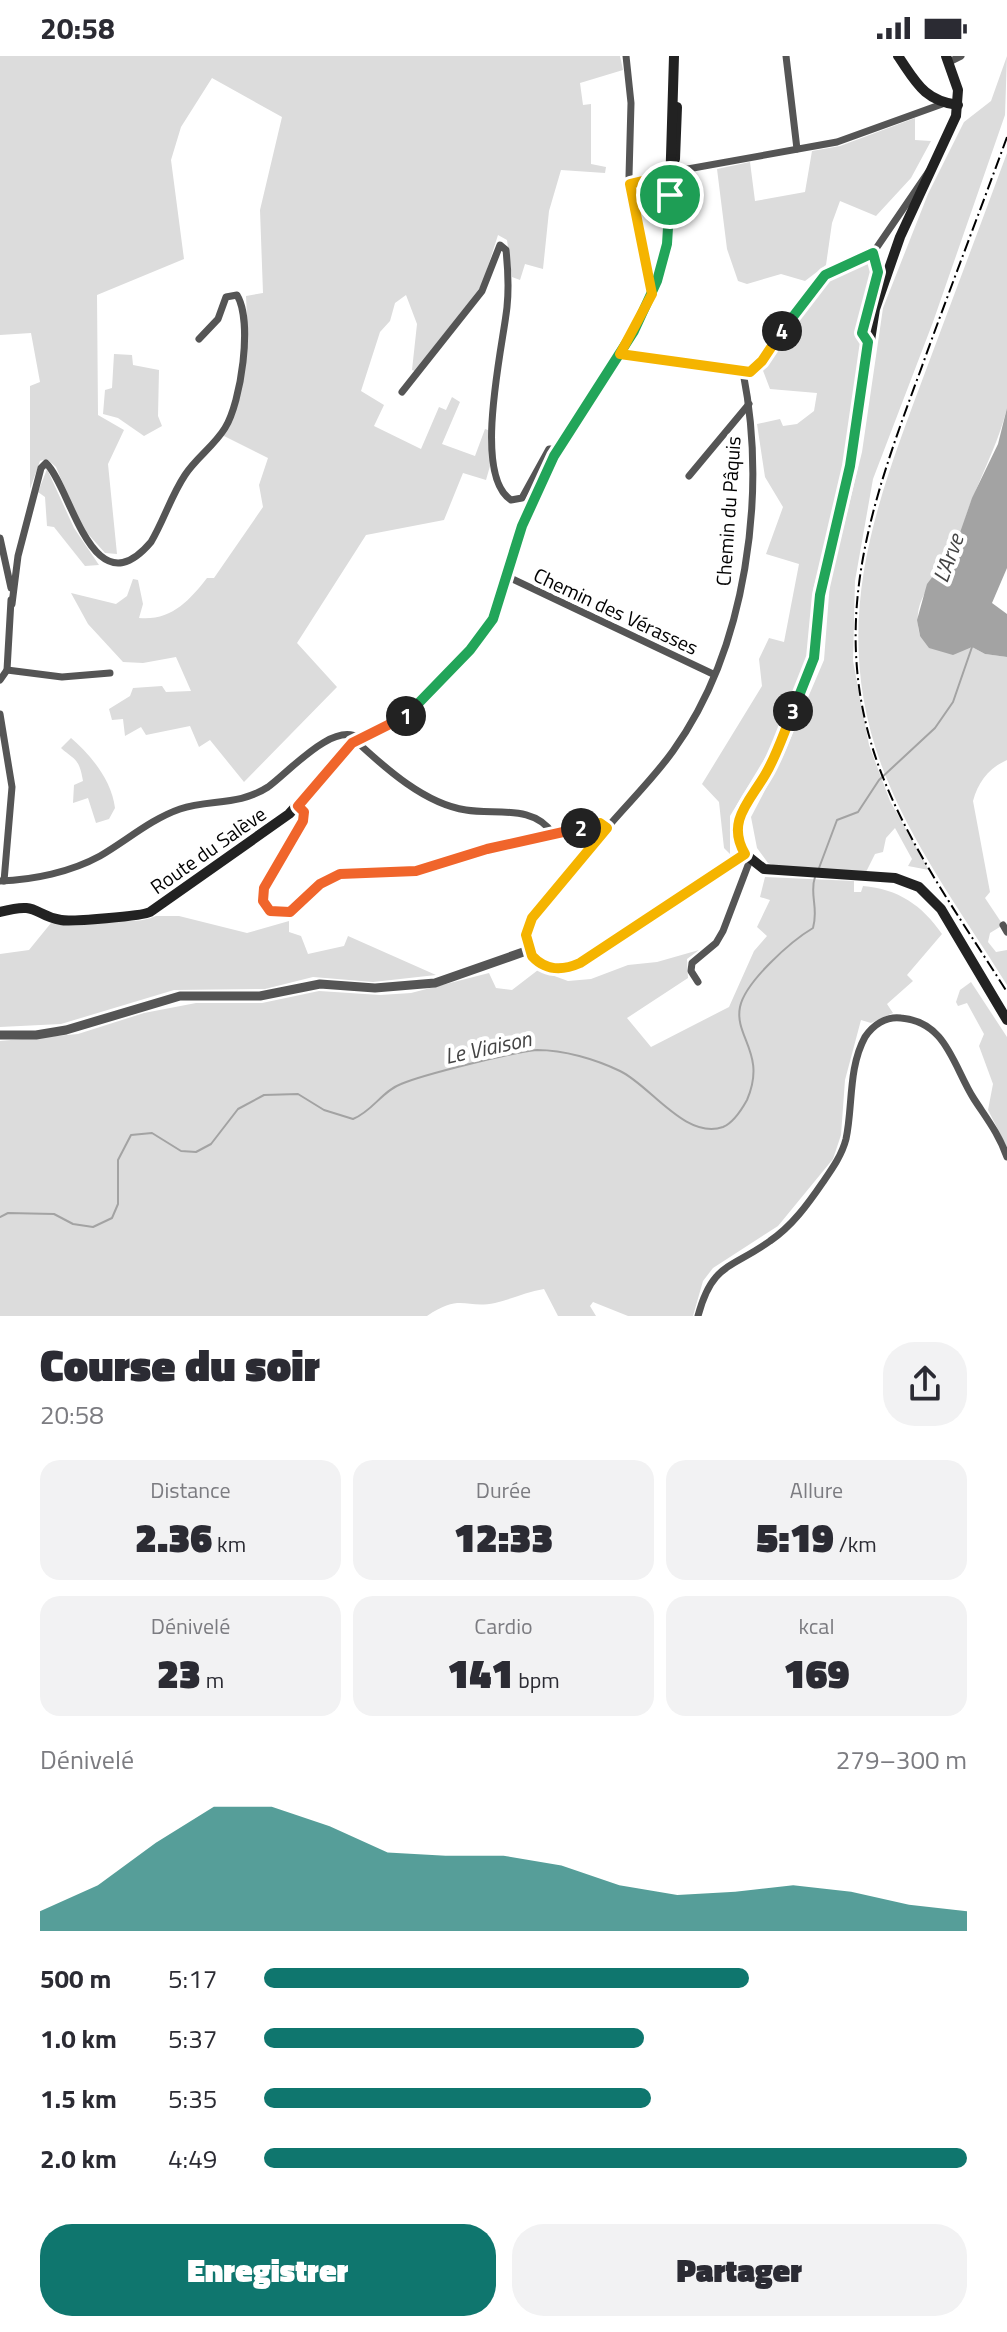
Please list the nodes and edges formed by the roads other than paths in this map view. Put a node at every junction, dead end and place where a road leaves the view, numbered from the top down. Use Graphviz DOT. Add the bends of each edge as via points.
graph roads {
  1 [pos="626,56"];
  2 [pos="674,56"];
  3 [pos="786,56"];
  4 [pos="898,56"];
  5 [pos="961,56"];
  6 [pos="948,59"];
  7 [pos="945,103"];
  8 [pos="958,105"];
  9 [pos="797,149"];
  10 [pos="936,164"];
  11 [pos="671,173"];
  12 [pos="630,184"];
  13 [pos="873,253"];
  14 [pos="652,294"];
  15 [pos="199,339"];
  16 [pos="868,342"];
  17 [pos="620,354"];
  18 [pos="743,372"];
  19 [pos="402,392"];
  20 [pos="749,404"];
  21 [pos="558,449"];
  22 [pos="689,476"];
  23 [pos="0,538"];
  24 [pos="506,576"];
  25 [pos="12,604"];
  26 [pos="7,670"];
  27 [pos="110,673"];
  28 [pos="713,674"];
  29 [pos="0,680"];
  30 [pos="0,714"];
  31 [pos="358,739"];
  32 [pos="298,806"];
  33 [pos="607,828"];
  34 [pos="553,834"];
  35 [pos="747,857"];
  36 [pos="2,881"];
  37 [pos="0,912"];
  38 [pos="529,950"];
  39 [pos="698,982"];
  40 [pos="1007,1020"];
  41 [pos="0,1035"];
  42 [pos="1007,1157"];
  43 [pos="698,1316"];
  1 -- 12 [label="street"];
  2 -- 11 [label="main road, Route du Salève" via="678,125"];
  3 -- 9 [label="street"];
  4 -- 7 [label="main road" via="922,92"];
  5 -- 6 [label="street"];
  6 -- 8 [label="main road"];
  7 -- 8 [label="main road"];
  7 -- 9 [label="street" via="837,142"];
  8 -- 10 [label="main road"];
  9 -- 11 [label="street"];
  10 -- 13 [label="street" via="921,178"];
  10 -- 16 [label="main road" via="887,272"];
  11 -- 12 [label="street"];
  11 -- 14 [label="main road, Route du Salève" via="667,244"];
  12 -- 14 [label="street"];
  13 -- 16 [label="street" via="878,272 862,333"];
  13 -- 18 [label="street" via="825,275 762,361"];
  14 -- 17 [label="main road, Route du Salève"];
  15 -- 25 [label="street" via="218,319 226,297 237,295 243,346 232,414 214,444 188,471 151,542 126,559 101,555 78,527 46,463 26,518"];
  16 -- 35 [label="main road" via="850,466 820,595 814,658 765,775 739,815 738,838"];
  17 -- 18 [label="street"];
  17 -- 21 [label="main road, Route du Salève"];
  18 -- 20 [label="street, Chemin du Pâquis"];
  19 -- 21 [label="street" via="477,298 488,281 496,247 503,246 507,307 490,429 498,480 507,498 514,501 525,495 549,449"];
  20 -- 22 [label="street"];
  20 -- 28 [label="street, Chemin du Pâquis" via="752,450 745,570 737,612"];
  21 -- 24 [label="main road, Route du Salève" via="524,520"];
  23 -- 25 [label="street"];
  24 -- 28 [label="street, Chemin des Vérasses"];
  24 -- 31 [label="main road, Route du Salève" via="493,619 470,650 409,714"];
  25 -- 26 [label="street"];
  26 -- 27 [label="street" via="62,677"];
  26 -- 29 [label="street"];
  28 -- 33 [label="street, Chemin du Pâquis" via="696,716 673,751"];
  30 -- 36 [label="street" via="12,787"];
  31 -- 32 [label="main road, Route du Salève"];
  31 -- 34 [label="street" via="376,760 433,799 461,810 533,817"];
  31 -- 36 [label="street" via="350,734 332,738 265,789 222,805 171,813 89,861 41,877"];
  32 -- 34 [label="street" via="303,821 264,888 265,906 274,913 290,912 320,884 340,874 416,871"];
  32 -- 37 [label="main road, Route du Salève" via="145,915 65,920 30,907"];
  33 -- 34 [label="street" via="595,823"];
  33 -- 38 [label="street, Chemin du Pâquis" via="532,918 526,935"];
  35 -- 38 [label="street" via="566,969 536,961"];
  35 -- 39 [label="street" via="723,931 692,963"];
  35 -- 40 [label="main road" via="781,872 905,880 929,894"];
  38 -- 41 [label="street" via="435,983 375,988 320,984 260,996 180,996 66,1030"];
  42 -- 43 [label="street" via="938,1035 915,1020 881,1022 860,1051 837,1162 790,1224 716,1273"];
}
